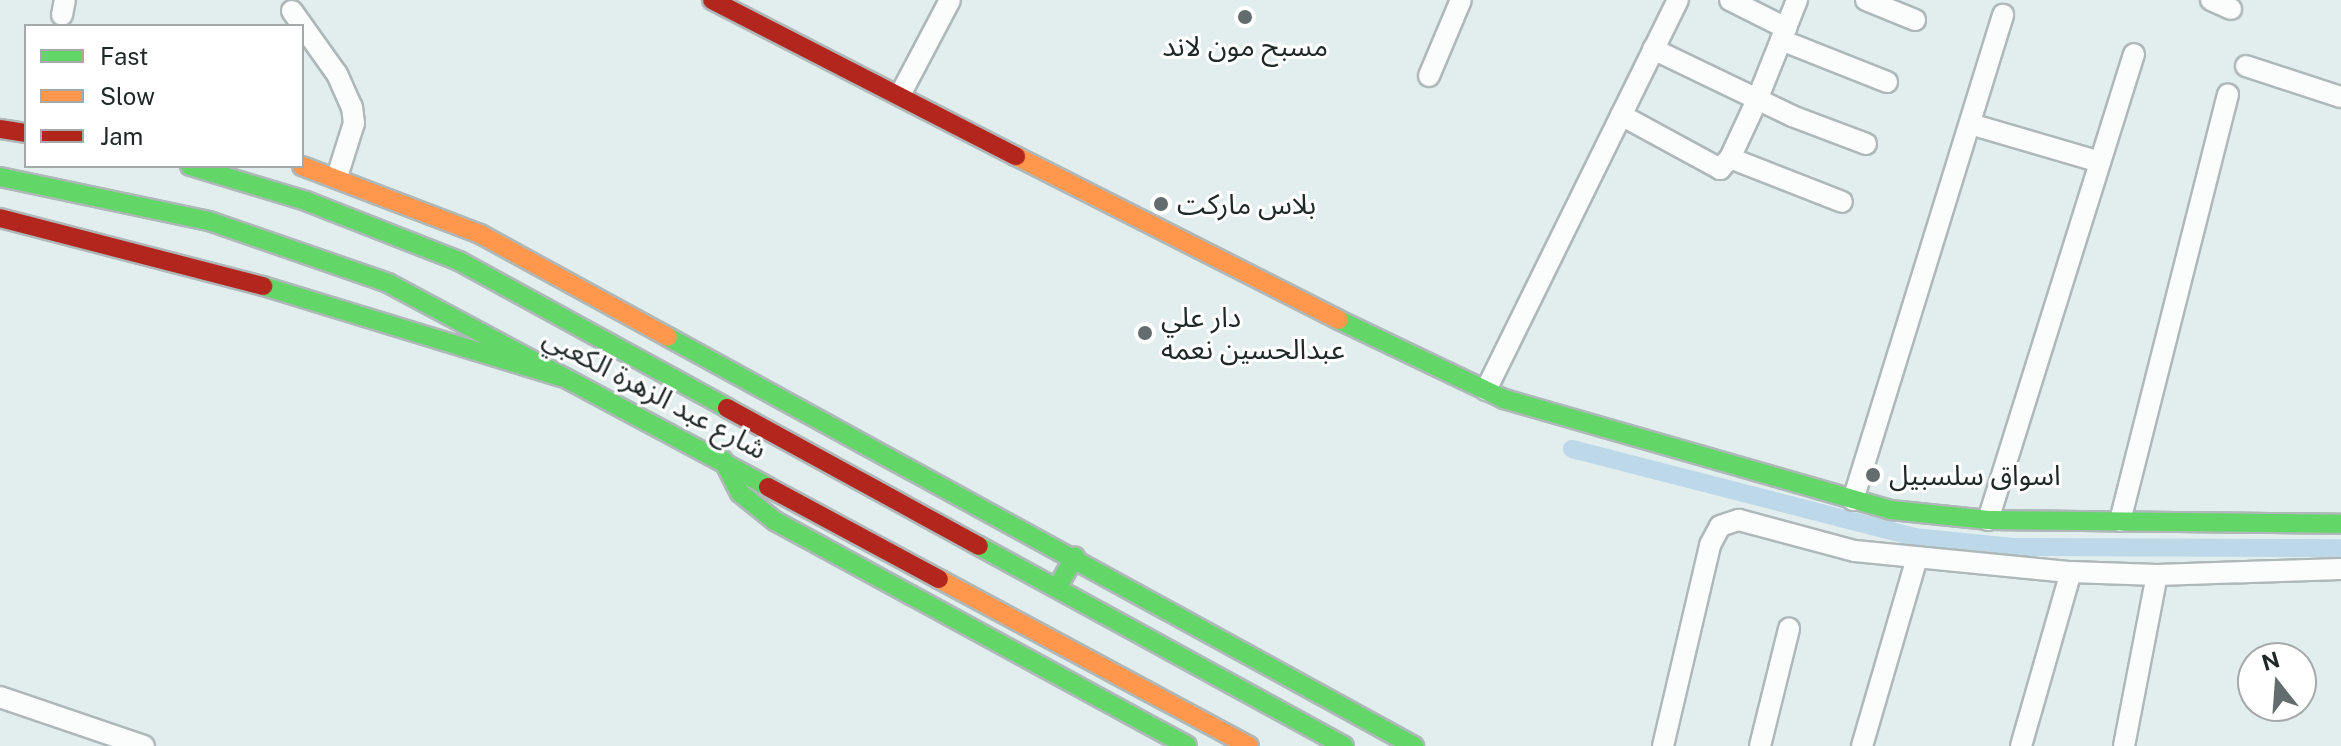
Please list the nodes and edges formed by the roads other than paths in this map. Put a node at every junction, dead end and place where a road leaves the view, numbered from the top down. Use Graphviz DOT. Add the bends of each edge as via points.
graph roads {
  1 [pos="950,0"];
  2 [pos="1461,0"];
  3 [pos="1678,0"];
  4 [pos="1730,0"];
  5 [pos="1797,0"];
  6 [pos="1866,0"];
  7 [pos="2211,0"];
  8 [pos="714,1"];
  9 [pos="2231,9"];
  10 [pos="2003,15"];
  11 [pos="1915,20"];
  12 [pos="304,30"];
  13 [pos="1783,34"];
  14 [pos="1653,49"];
  15 [pos="2134,54"];
  16 [pos="2246,66"];
  17 [pos="1429,76"];
  18 [pos="1887,82"];
  19 [pos="2228,94"];
  20 [pos="900,95"];
  21 [pos="2341,97"];
  22 [pos="1757,100"];
  23 [pos="1621,115"];
  24 [pos="1970,124"];
  25 [pos="0,129"];
  26 [pos="24,133"];
  27 [pos="1866,144"];
  28 [pos="1730,158"];
  29 [pos="2100,162"];
  30 [pos="304,167"];
  31 [pos="197,168"];
  32 [pos="0,177"];
  33 [pos="337,177"];
  34 [pos="1842,202"];
  35 [pos="0,218"];
  36 [pos="561,377"];
  37 [pos="1486,390"];
  38 [pos="723,460"];
  39 [pos="1853,500"];
  40 [pos="1988,520"];
  41 [pos="2120,521"];
  42 [pos="2341,524"];
  43 [pos="1075,557"];
  44 [pos="1917,558"];
  45 [pos="2341,569"];
  46 [pos="2071,572"];
  47 [pos="2157,575"];
  48 [pos="1058,586"];
  49 [pos="1789,629"];
  50 [pos="0,697"];
  51 [pos="1238,743"];
  52 [pos="144,746"];
  53 [pos="1187,746"];
  54 [pos="1344,746"];
  55 [pos="1414,746"];
  56 [pos="1663,746"];
  57 [pos="1760,746"];
  58 [pos="1862,746"];
  59 [pos="2021,746"];
  60 [pos="2124,746"];
  1 -- 20 [label="street"];
  2 -- 17 [label="street"];
  3 -- 14 [label="street"];
  4 -- 13 [label="street"];
  5 -- 13 [label="street"];
  6 -- 11 [label="street"];
  7 -- 9 [label="street"];
  8 -- 20 [label="main road"];
  10 -- 24 [label="street"];
  12 -- 33 [label="street" via="337,74 352,107 354,123"];
  13 -- 18 [label="street"];
  13 -- 22 [label="street"];
  14 -- 22 [label="street"];
  14 -- 23 [label="street"];
  15 -- 29 [label="street"];
  16 -- 21 [label="street"];
  19 -- 41 [label="street"];
  20 -- 37 [label="main road"];
  22 -- 27 [label="street"];
  22 -- 28 [label="street"];
  23 -- 28 [label="street" via="1720,169"];
  23 -- 37 [label="street"];
  24 -- 29 [label="street"];
  24 -- 39 [label="street"];
  25 -- 26 [label="main road"];
  28 -- 34 [label="street"];
  29 -- 40 [label="street"];
  30 -- 33 [label="main road"];
  31 -- 48 [label="main road, شارع عبد الزهرة الكعبي" via="306,201 459,261"];
  32 -- 36 [label="main road, شارع عبد الزهرة الكعبي" via="167,210 331,260 426,301"];
  33 -- 43 [label="main road" via="480,234"];
  35 -- 36 [label="main road" via="198,266"];
  36 -- 38 [label="main road, شارع عبد الزهرة الكعبي"];
  37 -- 39 [label="main road" via="1605,432"];
  38 -- 51 [label="main road, شارع عبد الزهرة الكعبي"];
  38 -- 53 [label="main road" via="740,493 775,521"];
  39 -- 40 [label="main road"];
  40 -- 41 [label="main road"];
  41 -- 42 [label="main road"];
  43 -- 48 [label="main road"];
  43 -- 55 [label="main road"];
  44 -- 46 [label="street"];
  44 -- 56 [label="street" via="1855,551 1739,520 1720,526 1710,545"];
  44 -- 58 [label="street"];
  45 -- 47 [label="street"];
  46 -- 47 [label="street"];
  46 -- 59 [label="street"];
  47 -- 60 [label="street"];
  48 -- 54 [label="main road, شارع عبد الزهرة الكعبي"];
  49 -- 57 [label="street"];
  50 -- 52 [label="street"];
}
